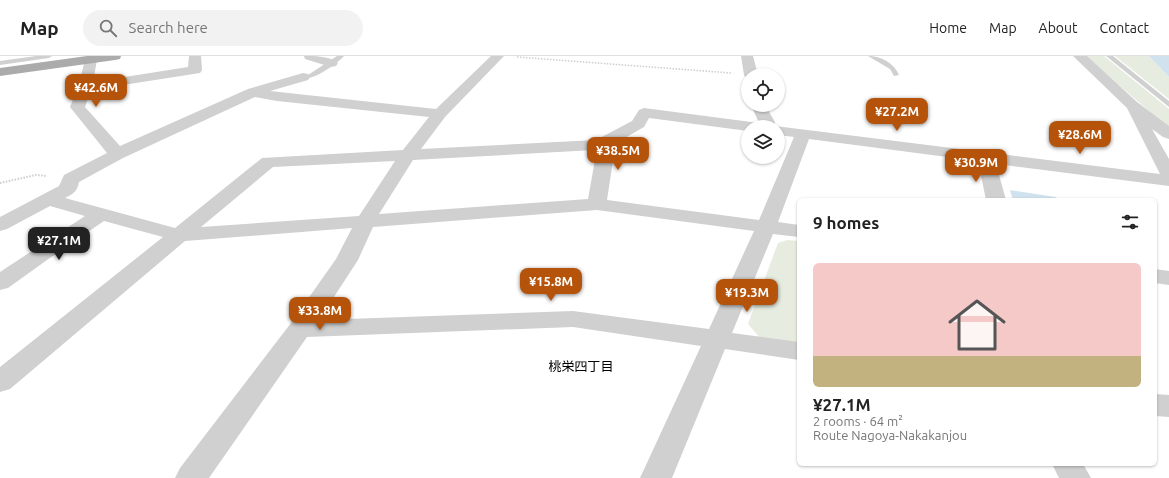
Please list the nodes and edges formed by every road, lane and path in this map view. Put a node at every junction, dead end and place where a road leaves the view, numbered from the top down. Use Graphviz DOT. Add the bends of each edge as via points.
graph roads {
  1 [pos="49,56"];
  2 [pos="115,56"];
  3 [pos="194,56"];
  4 [pos="310,56"];
  5 [pos="504,56"];
  6 [pos="747,56"];
  7 [pos="871,56"];
  8 [pos="1079,56"];
  9 [pos="1109,56"];
  10 [pos="336,59"];
  11 [pos="91,60"];
  12 [pos="0,63"];
  13 [pos="750,68"];
  14 [pos="0,72"];
  15 [pos="741,74"];
  16 [pos="896,75"];
  17 [pos="303,76"];
  18 [pos="85,87"];
  19 [pos="253,92"];
  20 [pos="1132,105"];
  21 [pos="1169,105"];
  22 [pos="440,114"];
  23 [pos="741,125"];
  24 [pos="785,131"];
  25 [pos="803,134"];
  26 [pos="1169,134"];
  27 [pos="600,146"];
  28 [pos="117,154"];
  29 [pos="407,156"];
  30 [pos="986,159"];
  31 [pos="1169,175"];
  32 [pos="70,179"];
  33 [pos="1169,181"];
  34 [pos="0,183"];
  35 [pos="996,198"];
  36 [pos="49,200"];
  37 [pos="597,204"];
  38 [pos="102,214"];
  39 [pos="365,221"];
  40 [pos="0,225"];
  41 [pos="766,226"];
  42 [pos="797,231"];
  43 [pos="178,235"];
  44 [pos="1157,276"];
  45 [pos="1169,278"];
  46 [pos="0,283"];
  47 [pos="300,329"];
  48 [pos="716,340"];
  49 [pos="797,350"];
  50 [pos="0,382"];
  51 [pos="1157,405"];
  52 [pos="1169,406"];
  53 [pos="1068,466"];
  54 [pos="191,478"];
  55 [pos="656,478"];
  56 [pos="1075,478"];
  1 -- 12 [label="lane"];
  2 -- 11 [label="main road"];
  3 -- 18 [label="street" via="195,70"];
  4 -- 10 [label="street"];
  5 -- 15 [label="path"];
  5 -- 22 [label="street"];
  6 -- 13 [label="street"];
  7 -- 16 [label="lane" via="893,68"];
  8 -- 20 [label="street"];
  9 -- 21 [label="lane"];
  10 -- 17 [label="lane" via="309,77"];
  11 -- 14 [label="main road"];
  11 -- 18 [label="street"];
  17 -- 19 [label="street"];
  18 -- 28 [label="street" via="77,107"];
  19 -- 22 [label="street" via="277,97"];
  19 -- 28 [label="street"];
  20 -- 26 [label="street"];
  20 -- 31 [label="street"];
  22 -- 29 [label="street"];
  23 -- 27 [label="street" via="644,113 638,124"];
  24 -- 25 [label="street"];
  25 -- 30 [label="street"];
  25 -- 41 [label="street"];
  27 -- 29 [label="street"];
  27 -- 37 [label="street" via="606,154"];
  28 -- 32 [label="street"];
  29 -- 39 [label="street"];
  29 -- 43 [label="street" via="268,162"];
  30 -- 33 [label="street"];
  30 -- 35 [label="street"];
  32 -- 34 [label="path" via="36,175"];
  32 -- 36 [label="street" via="68,189"];
  36 -- 38 [label="street"];
  36 -- 40 [label="street"];
  37 -- 39 [label="street"];
  37 -- 41 [label="street"];
  38 -- 43 [label="street"];
  38 -- 46 [label="street"];
  39 -- 43 [label="street"];
  39 -- 47 [label="street" via="347,260"];
  41 -- 42 [label="street"];
  41 -- 48 [label="street"];
  43 -- 50 [label="street"];
  44 -- 45 [label="street"];
  47 -- 48 [label="street" via="573,320"];
  47 -- 54 [label="street"];
  48 -- 49 [label="street"];
  48 -- 55 [label="street"];
  51 -- 52 [label="street"];
  53 -- 56 [label="street"];
}
